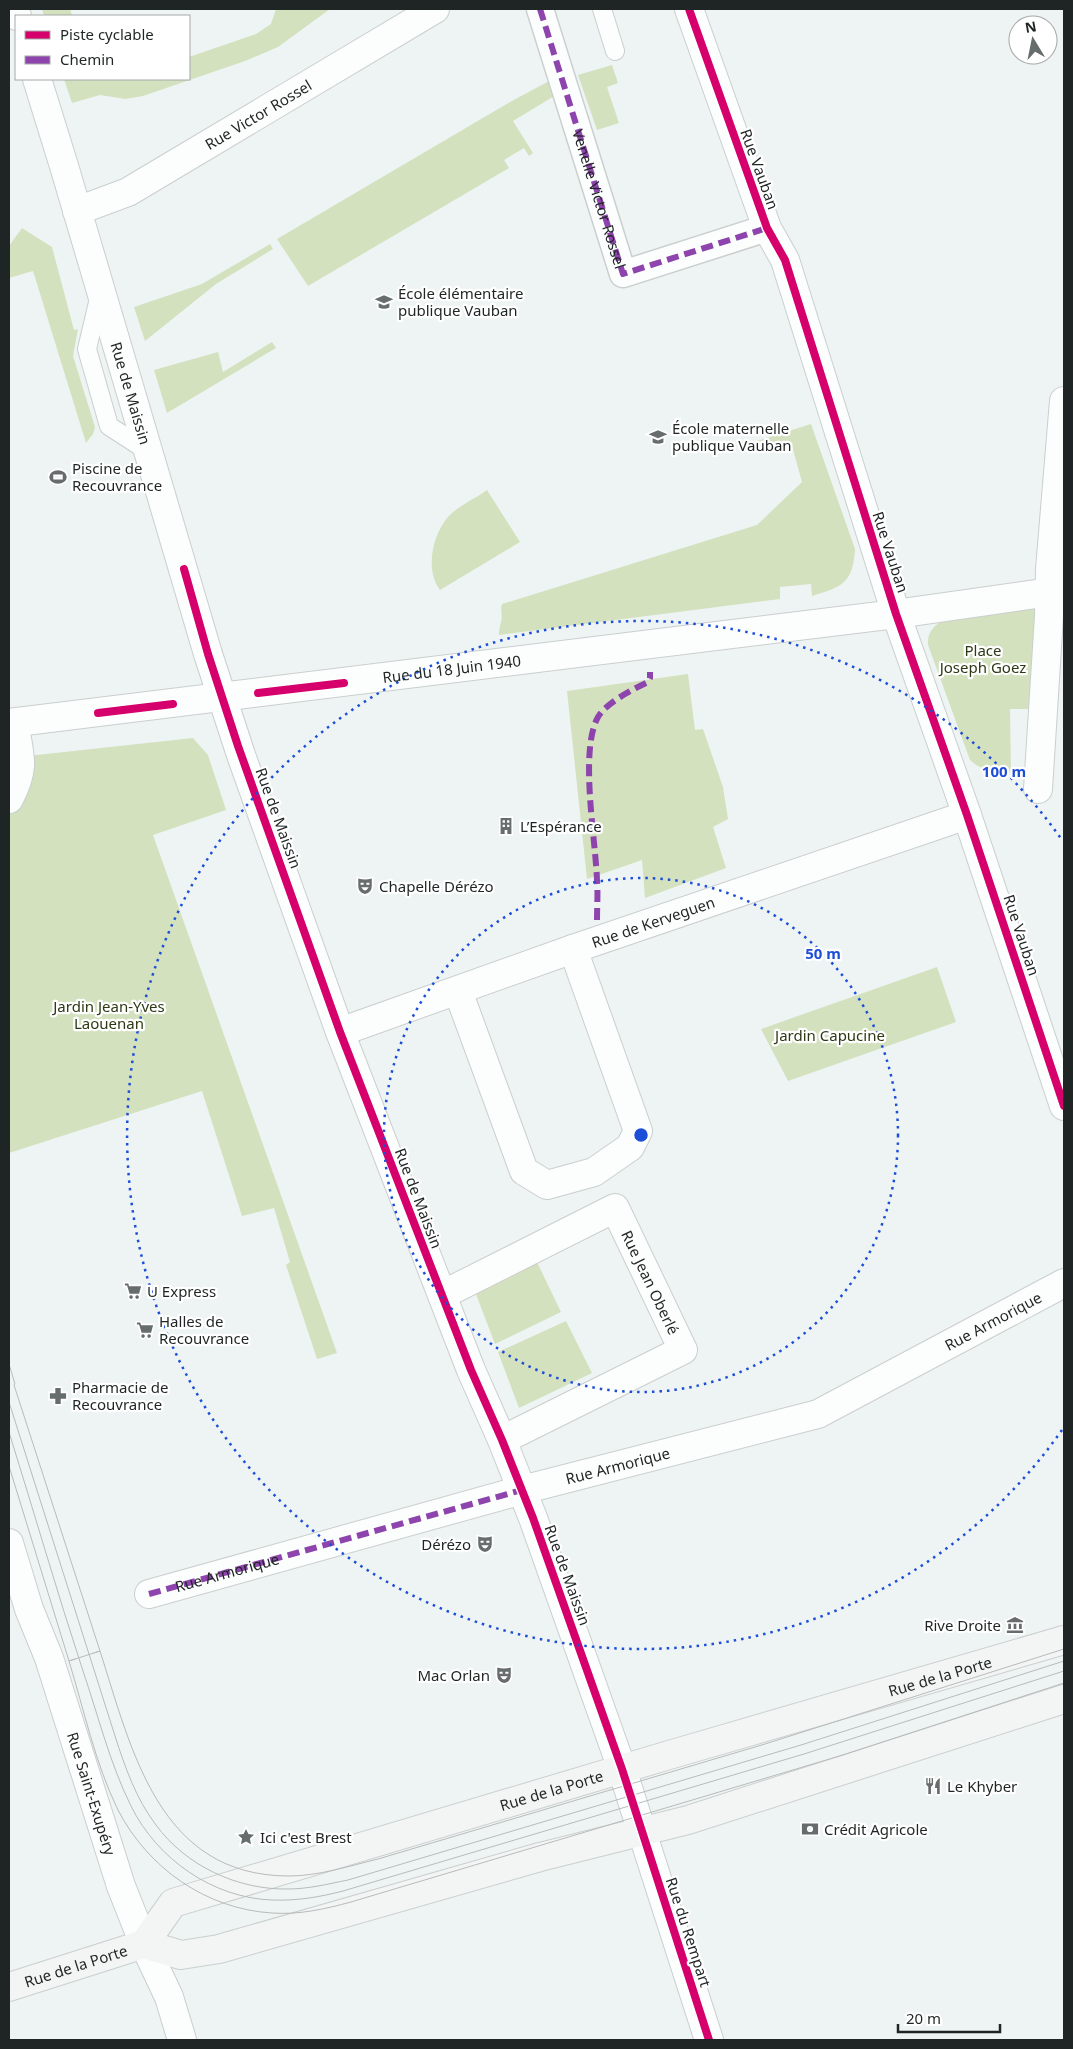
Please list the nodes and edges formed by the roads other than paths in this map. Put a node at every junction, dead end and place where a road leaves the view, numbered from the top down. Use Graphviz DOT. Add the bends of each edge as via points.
graph roads {
  1 [pos="435,9"];
  2 [pos="540,9"];
  3 [pos="602,9"];
  4 [pos="688,9"];
  5 [pos="615,51"];
  6 [pos="37,80"];
  7 [pos="77,211"];
  8 [pos="767,228"];
  9 [pos="1064,401"];
  10 [pos="1057,593"];
  11 [pos="896,614"];
  12 [pos="222,697"];
  13 [pos="11,723"];
  14 [pos="1038,789"];
  15 [pos="9,800"];
  16 [pos="968,815"];
  17 [pos="573,949"];
  18 [pos="458,991"];
  19 [pos="340,1032"];
  20 [pos="1064,1106"];
  21 [pos="1064,1283"];
  22 [pos="442,1295"];
  23 [pos="502,1440"];
  24 [pos="522,1490"];
  25 [pos="9,1543"];
  26 [pos="149,1594"];
  27 [pos="19,1612"];
  28 [pos="1064,1640"];
  29 [pos="1064,1699"];
  30 [pos="622,1769"];
  31 [pos="642,1832"];
  32 [pos="144,1944"];
  33 [pos="9,1987"];
  34 [pos="182,2040"];
  35 [pos="709,2040"];
  1 -- 7 [label="street, Rue Victor Rossel" via="128,192"];
  2 -- 8 [label="street, Venelle Victor Rossel" via="624,274"];
  3 -- 5 [label="lane"];
  4 -- 8 [label="street, Rue Vauban"];
  6 -- 7 [label="street, Rue de Maissin"];
  7 -- 12 [label="street, Rue de Maissin"];
  8 -- 11 [label="street, Rue Vauban" via="785,260"];
  9 -- 10 [label="street" via="1050,569"];
  10 -- 11 [label="street"];
  10 -- 14 [label="street"];
  11 -- 12 [label="street, Rue du 18 Juin 1940"];
  11 -- 16 [label="street, Rue Vauban"];
  12 -- 13 [label="street, Rue du 18 Juin 1940"];
  12 -- 19 [label="street, Rue de Maissin"];
  13 -- 15 [label="street" via="21,762 17,784"];
  16 -- 17 [label="street, Rue de Kerveguen"];
  16 -- 20 [label="street, Rue Vauban"];
  17 -- 18 [label="street, Rue de Kerveguen"];
  17 -- 18 [label="street" via="638,1131 630,1148 594,1172 547,1185 524,1172"];
  18 -- 19 [label="street, Rue de Kerveguen"];
  19 -- 22 [label="street, Rue de Maissin"];
  21 -- 24 [label="street, Rue Armorique" via="818,1414"];
  22 -- 23 [label="street, Rue de Maissin"];
  22 -- 23 [label="street, Rue Jean Oberlé" via="615,1208 683,1350"];
  23 -- 24 [label="street, Rue de Maissin"];
  24 -- 26 [label="street, Rue Armorique"];
  24 -- 30 [label="street, Rue de Maissin"];
  25 -- 27 [label="street, Rue Saint-Exupéry"];
  27 -- 32 [label="street, Rue Saint-Exupéry" via="49,1658 121,1886"];
  28 -- 30 [label="main road, Rue de la Porte"];
  29 -- 31 [label="main road, Rue de la Porte"];
  30 -- 31 [label="street, Rue de Maissin"];
  30 -- 32 [label="main road, Rue de la Porte" via="173,1903"];
  31 -- 32 [label="main road, Rue de la Porte" via="540,1857 219,1949 181,1955"];
  31 -- 35 [label="street, Rue du Rempart"];
  32 -- 33 [label="main road, Rue de la Porte"];
  32 -- 34 [label="street, Rue Saint-Exupéry" via="169,1997"];
}
